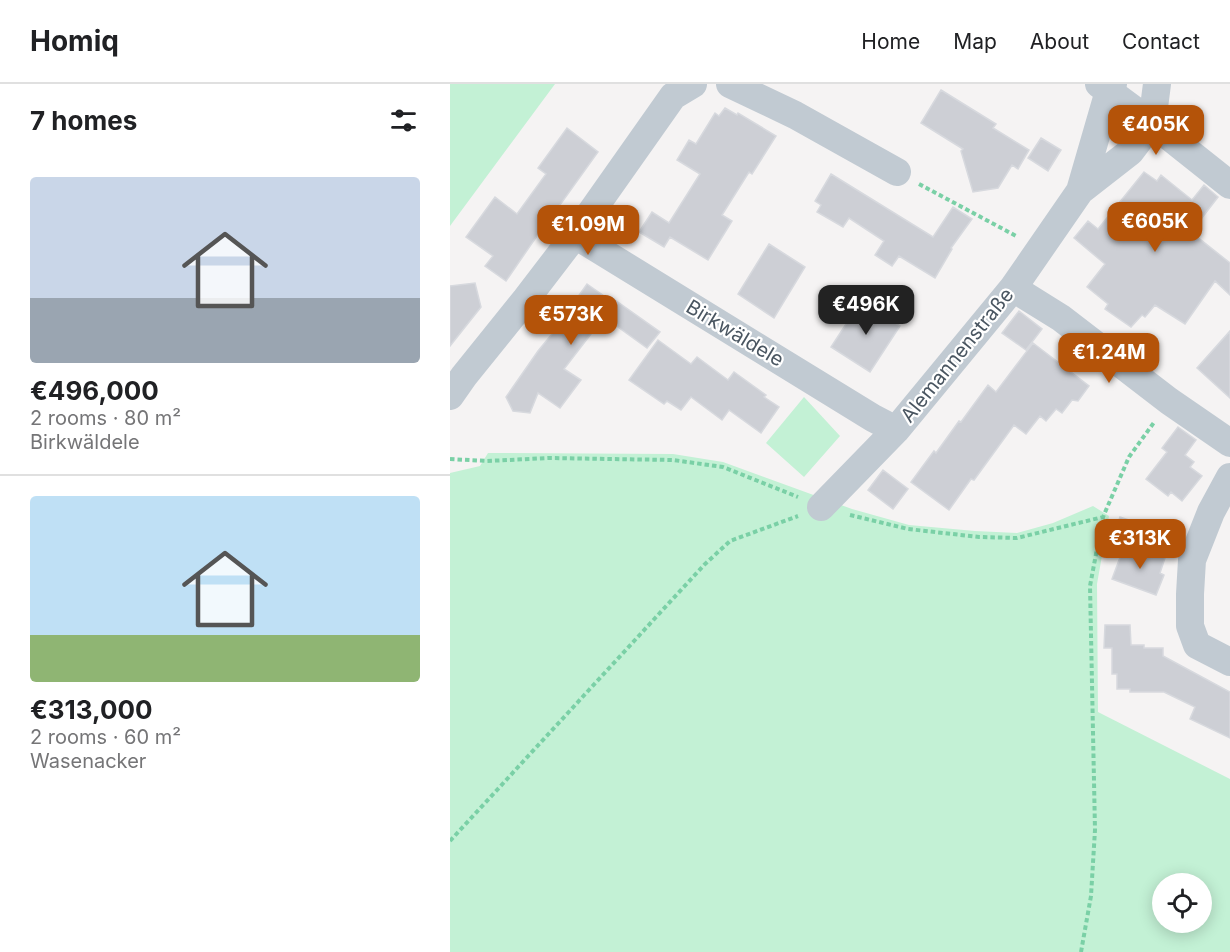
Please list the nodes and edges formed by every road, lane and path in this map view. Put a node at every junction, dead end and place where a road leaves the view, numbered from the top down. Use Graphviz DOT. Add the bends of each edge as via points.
graph roads {
  1 [pos="693,84"];
  2 [pos="730,84"];
  3 [pos="1157,84"];
  4 [pos="1107,86"];
  5 [pos="1152,123"];
  6 [pos="897,172"];
  7 [pos="1230,185"];
  8 [pos="1080,191"];
  9 [pos="575,235"];
  10 [pos="1040,248"];
  11 [pos="1013,288"];
  12 [pos="450,396"];
  13 [pos="1169,401"];
  14 [pos="896,430"];
  15 [pos="1230,442"];
  16 [pos="450,459"];
  17 [pos="1230,477"];
  18 [pos="821,507"];
  19 [pos="1103,517"];
  20 [pos="1230,662"];
  21 [pos="450,841"];
  22 [pos="1081,952"];
  1 -- 9 [label="street" via="673,96"];
  2 -- 6 [label="street"];
  3 -- 5 [label="street, Alemannenstraße"];
  4 -- 5 [label="street"];
  4 -- 8 [label="street, Alemannenstraße"];
  5 -- 7 [label="street"];
  5 -- 8 [label="street, Alemannenstraße" via="1130,152"];
  6 -- 10 [label="path"];
  8 -- 10 [label="street, Alemannenstraße"];
  9 -- 12 [label="street"];
  9 -- 14 [label="street, Birkwäldele"];
  10 -- 11 [label="street, Alemannenstraße"];
  11 -- 13 [label="street" via="1061,318"];
  11 -- 14 [label="street, Alemannenstraße"];
  13 -- 15 [label="street"];
  13 -- 19 [label="path" via="1129,457"];
  14 -- 18 [label="street, Alemannenstraße"];
  16 -- 18 [label="path" via="674,460 723,467"];
  17 -- 20 [label="street" via="1192,560 1190,594 1190,626 1197,645"];
  18 -- 19 [label="path" via="908,529 979,537 1017,538"];
  18 -- 21 [label="path" via="730,542 704,565"];
  19 -- 22 [label="path" via="1090,586 1095,830 1091,896"];
}
